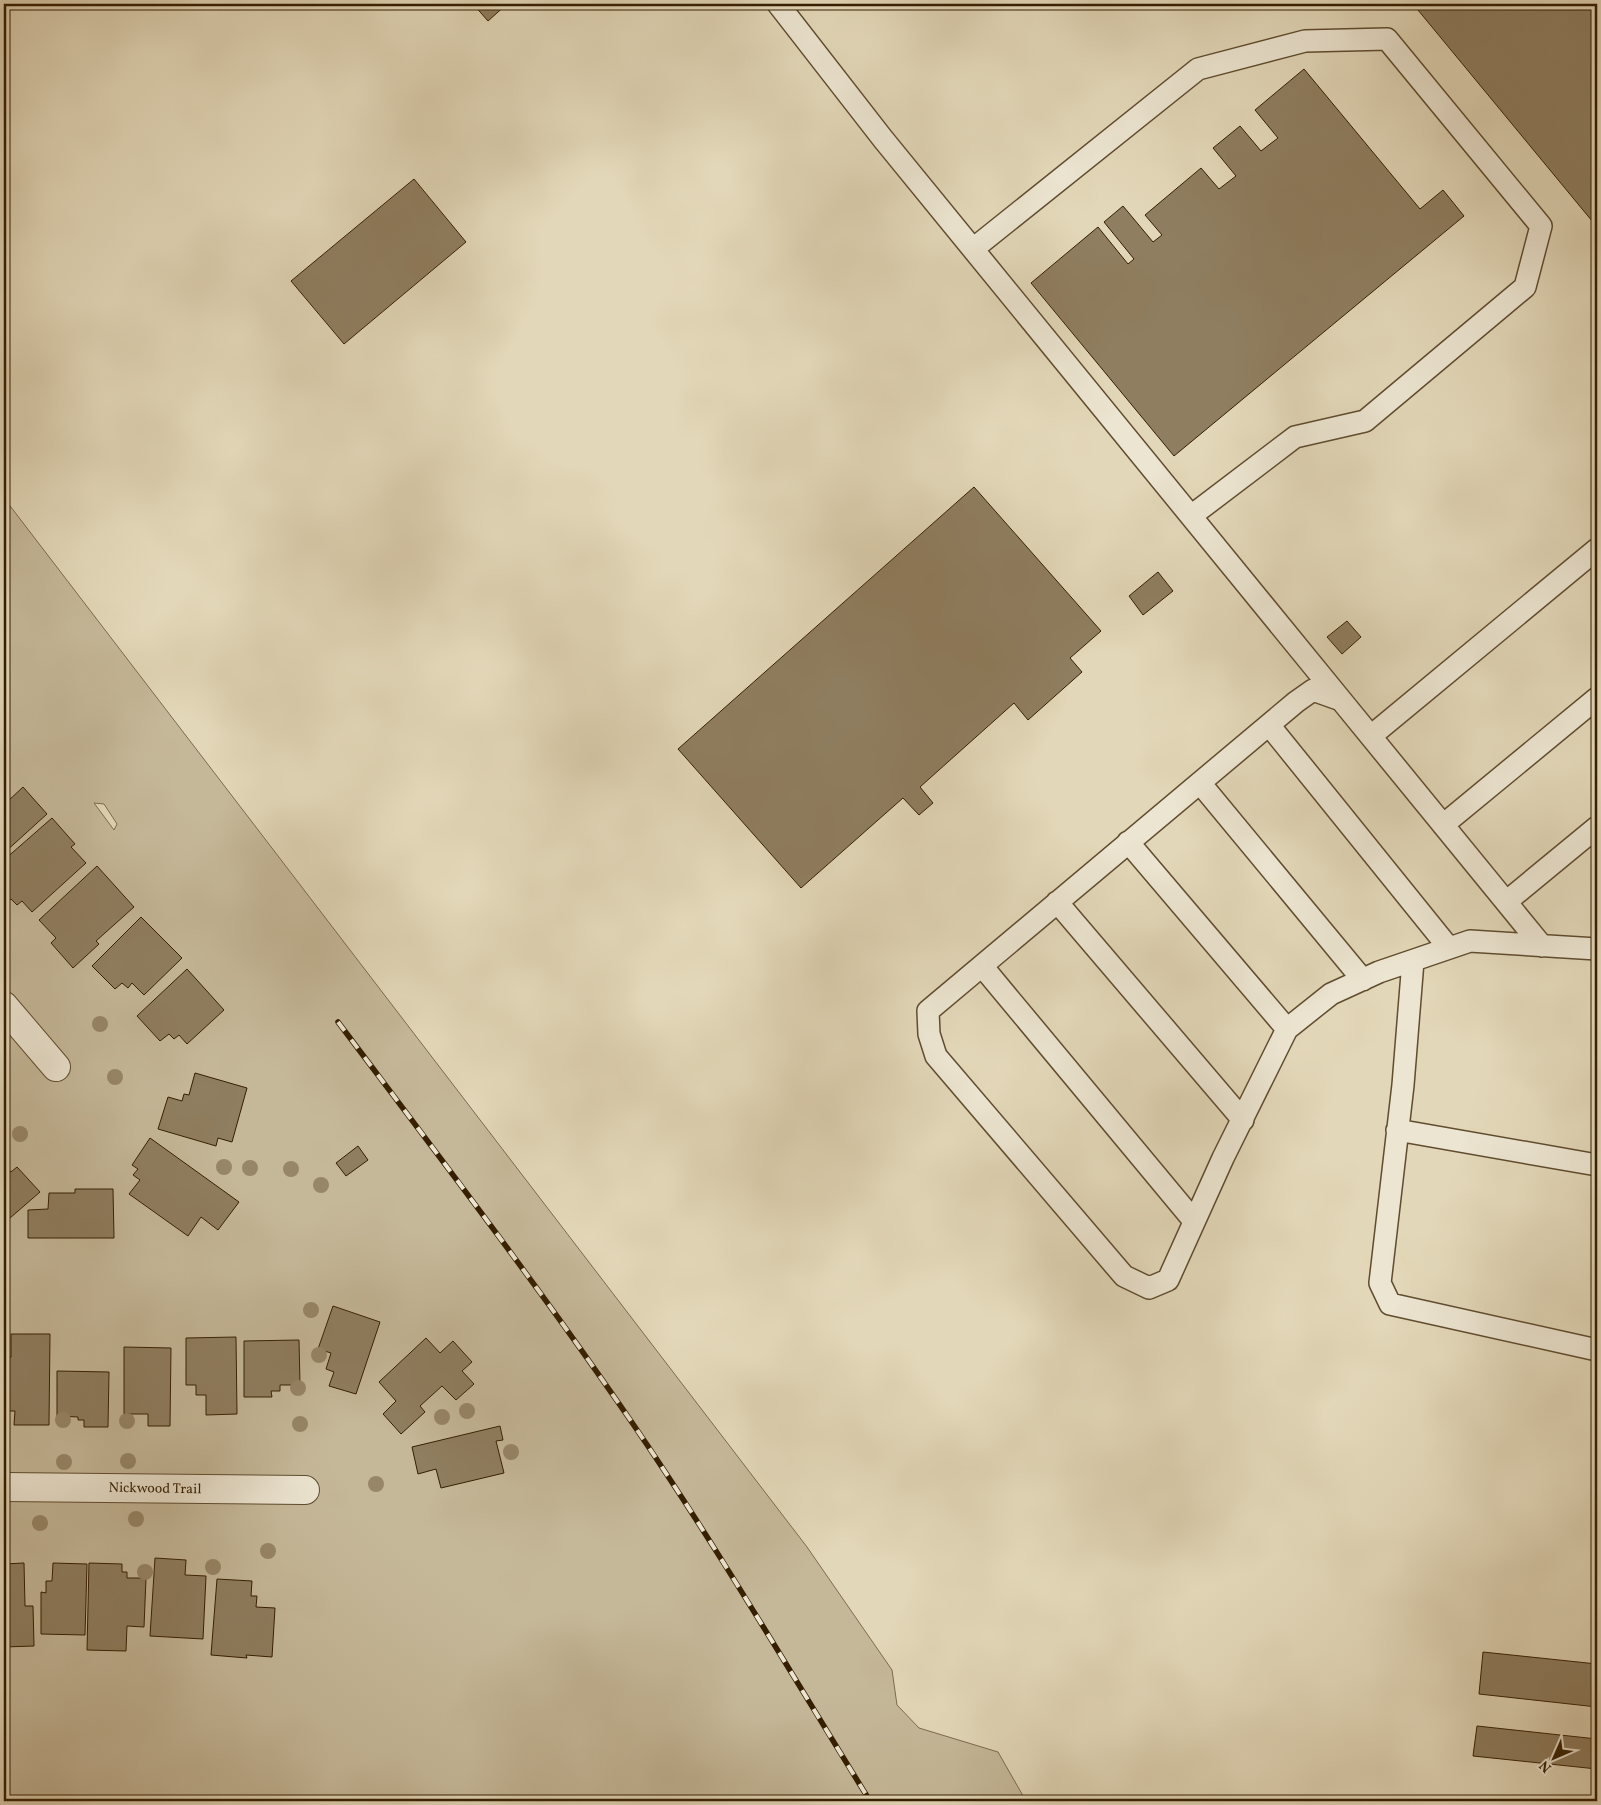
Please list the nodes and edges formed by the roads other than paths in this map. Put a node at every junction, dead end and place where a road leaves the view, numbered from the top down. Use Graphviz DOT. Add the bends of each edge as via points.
graph roads {
  1 [pos="778,4"];
  2 [pos="972,249"];
  3 [pos="1191,516"];
  4 [pos="1597,549"];
  5 [pos="1597,698"];
  6 [pos="1341,700"];
  7 [pos="1269,725"];
  8 [pos="1371,736"];
  9 [pos="1200,782"];
  10 [pos="1443,825"];
  11 [pos="1597,827"];
  12 [pos="1128,842"];
  13 [pos="1057,902"];
  14 [pos="1506,902"];
  15 [pos="1542,946"];
  16 [pos="1449,948"];
  17 [pos="1597,949"];
  18 [pos="1413,961"];
  19 [pos="982,966"];
  20 [pos="1363,980"];
  21 [pos="4,1006"];
  22 [pos="1287,1030"];
  23 [pos="56,1067"];
  24 [pos="1243,1120"];
  25 [pos="1397,1130"];
  26 [pos="1597,1165"];
  27 [pos="1194,1221"];
  28 [pos="1597,1350"];
  29 [pos="4,1488"];
  30 [pos="306,1490"];
  1 -- 2 [label="lane"];
  2 -- 3 [label="lane"];
  2 -- 3 [label="lane" via="1198,69 1305,42 1387,39 1541,226 1525,287 1365,421 1295,437"];
  3 -- 6 [label="lane"];
  4 -- 8 [label="lane"];
  5 -- 10 [label="lane"];
  6 -- 7 [label="lane" via="1313,690"];
  6 -- 8 [label="lane"];
  7 -- 9 [label="lane"];
  7 -- 16 [label="lane"];
  8 -- 10 [label="lane"];
  9 -- 12 [label="lane"];
  9 -- 20 [label="lane"];
  10 -- 14 [label="lane"];
  11 -- 14 [label="lane"];
  12 -- 13 [label="lane"];
  12 -- 22 [label="lane"];
  13 -- 19 [label="lane"];
  13 -- 24 [label="lane"];
  14 -- 15 [label="lane"];
  15 -- 16 [label="lane" via="1470,941"];
  15 -- 17 [label="lane"];
  16 -- 18 [label="lane"];
  18 -- 20 [label="lane"];
  18 -- 25 [label="lane"];
  19 -- 27 [label="lane"];
  19 -- 27 [label="lane" via="928,1010 929,1034 936,1056 1124,1276 1149,1288 1168,1280"];
  20 -- 22 [label="lane" via="1331,994"];
  21 -- 23 [label="street"];
  22 -- 24 [label="lane"];
  24 -- 27 [label="lane"];
  25 -- 26 [label="lane"];
  25 -- 28 [label="lane" via="1380,1283 1390,1304"];
  29 -- 30 [label="street, Nickwood Trail"];
}
